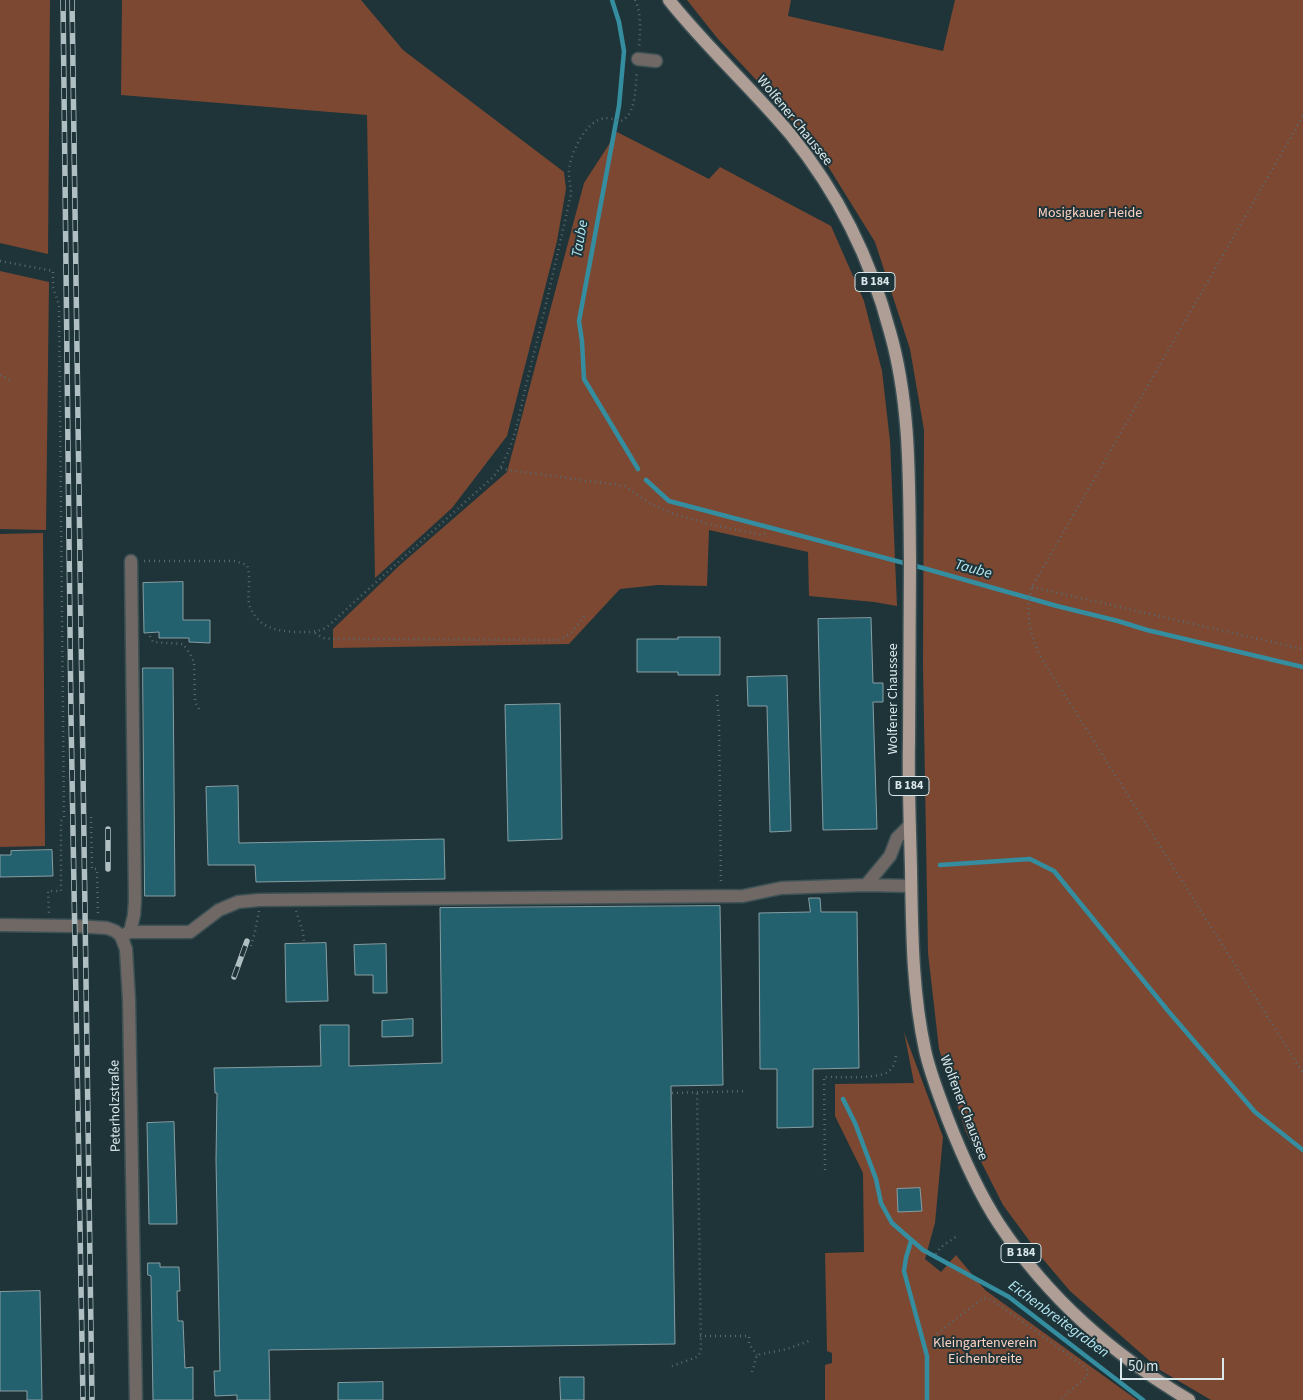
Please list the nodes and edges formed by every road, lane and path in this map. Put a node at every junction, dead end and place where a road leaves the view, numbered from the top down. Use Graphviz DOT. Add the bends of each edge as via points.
graph roads {
  1 [pos="669,0"];
  2 [pos="638,59"];
  3 [pos="656,60"];
  4 [pos="1303,116"];
  5 [pos="621,120"];
  6 [pos="0,260"];
  7 [pos="0,375"];
  8 [pos="12,381"];
  9 [pos="501,468"];
  10 [pos="766,533"];
  11 [pos="131,561"];
  12 [pos="1032,587"];
  13 [pos="587,613"];
  14 [pos="315,633"];
  15 [pos="150,636"];
  16 [pos="1303,649"];
  17 [pos="717,695"];
  18 [pos="199,709"];
  19 [pos="91,817"];
  20 [pos="910,825"];
  21 [pos="866,885"];
  22 [pos="911,886"];
  23 [pos="721,895"];
  24 [pos="296,899"];
  25 [pos="259,900"];
  26 [pos="24,912"];
  27 [pos="0,925"];
  28 [pos="49,925"];
  29 [pos="24,926"];
  30 [pos="98,927"];
  31 [pos="125,934"];
  32 [pos="304,942"];
  33 [pos="251,946"];
  34 [pos="896,1054"];
  35 [pos="1303,1073"];
  36 [pos="747,1091"];
  37 [pos="697,1092"];
  38 [pos="672,1093"];
  39 [pos="825,1170"];
  40 [pos="957,1236"];
  41 [pos="936,1254"];
  42 [pos="700,1336"];
  43 [pos="933,1337"];
  44 [pos="809,1342"];
  45 [pos="757,1355"];
  46 [pos="672,1366"];
  47 [pos="752,1372"];
  48 [pos="136,1400"];
  49 [pos="1060,1400"];
  50 [pos="1189,1400"];
  1 -- 20 [label="main road, Wolfener Chaussee / B 184" via="766,106 833,194 860,246 886,316 897,360 907,438"];
  2 -- 3 [label="street"];
  4 -- 12 [label="path"];
  5 -- 9 [label="path" via="605,118 590,125 571,159 568,174 571,194 545,311 513,438"];
  6 -- 28 [label="path" via="53,271 52,287 59,305 64,818 61,821 60,890 48,891"];
  7 -- 8 [label="path"];
  9 -- 10 [label="path" via="625,486 649,503 671,513 761,535"];
  9 -- 14 [label="path" via="326,628"];
  11 -- 14 [label="path" via="235,561 247,565 250,573 249,606 256,617 277,631"];
  11 -- 31 [label="street" via="135,900 134,915"];
  12 -- 16 [label="path"];
  12 -- 35 [label="path" via="1028,615 1040,656"];
  13 -- 14 [label="path" via="570,634 560,640 333,639"];
  15 -- 18 [label="path" via="154,642 183,644 192,657 195,702"];
  17 -- 23 [label="path"];
  19 -- 30 [label="path" via="92,869 97,869"];
  20 -- 21 [label="street" via="897,838 890,856"];
  20 -- 22 [label="main road, Wolfener Chaussee / B 184"];
  21 -- 22 [label="street"];
  21 -- 23 [label="street" via="781,888 743,896"];
  22 -- 50 [label="main road, Wolfener Chaussee / B 184" via="914,977 925,1051 940,1098 974,1179 1000,1225 1069,1309 1111,1347"];
  23 -- 24 [label="street"];
  24 -- 25 [label="street"];
  24 -- 32 [label="path" via="296,913"];
  25 -- 31 [label="street" via="238,902 219,910 190,932"];
  25 -- 33 [label="path" via="256,932"];
  26 -- 29 [label="street"];
  27 -- 29 [label="street"];
  28 -- 29 [label="street"];
  28 -- 30 [label="street"];
  30 -- 31 [label="street"];
  31 -- 48 [label="street, Peterholzstraße"];
  34 -- 39 [label="path" via="893,1066 883,1074 824,1077"];
  36 -- 37 [label="path"];
  37 -- 38 [label="path"];
  37 -- 42 [label="path"];
  40 -- 41 [label="path" via="940,1247"];
  42 -- 45 [label="path" via="749,1336 749,1344"];
  42 -- 46 [label="path" via="700,1352 696,1358"];
  43 -- 49 [label="path" via="982,1298 992,1300 1085,1367 1087,1376"];
  44 -- 45 [label="path"];
  45 -- 47 [label="path"];
}
